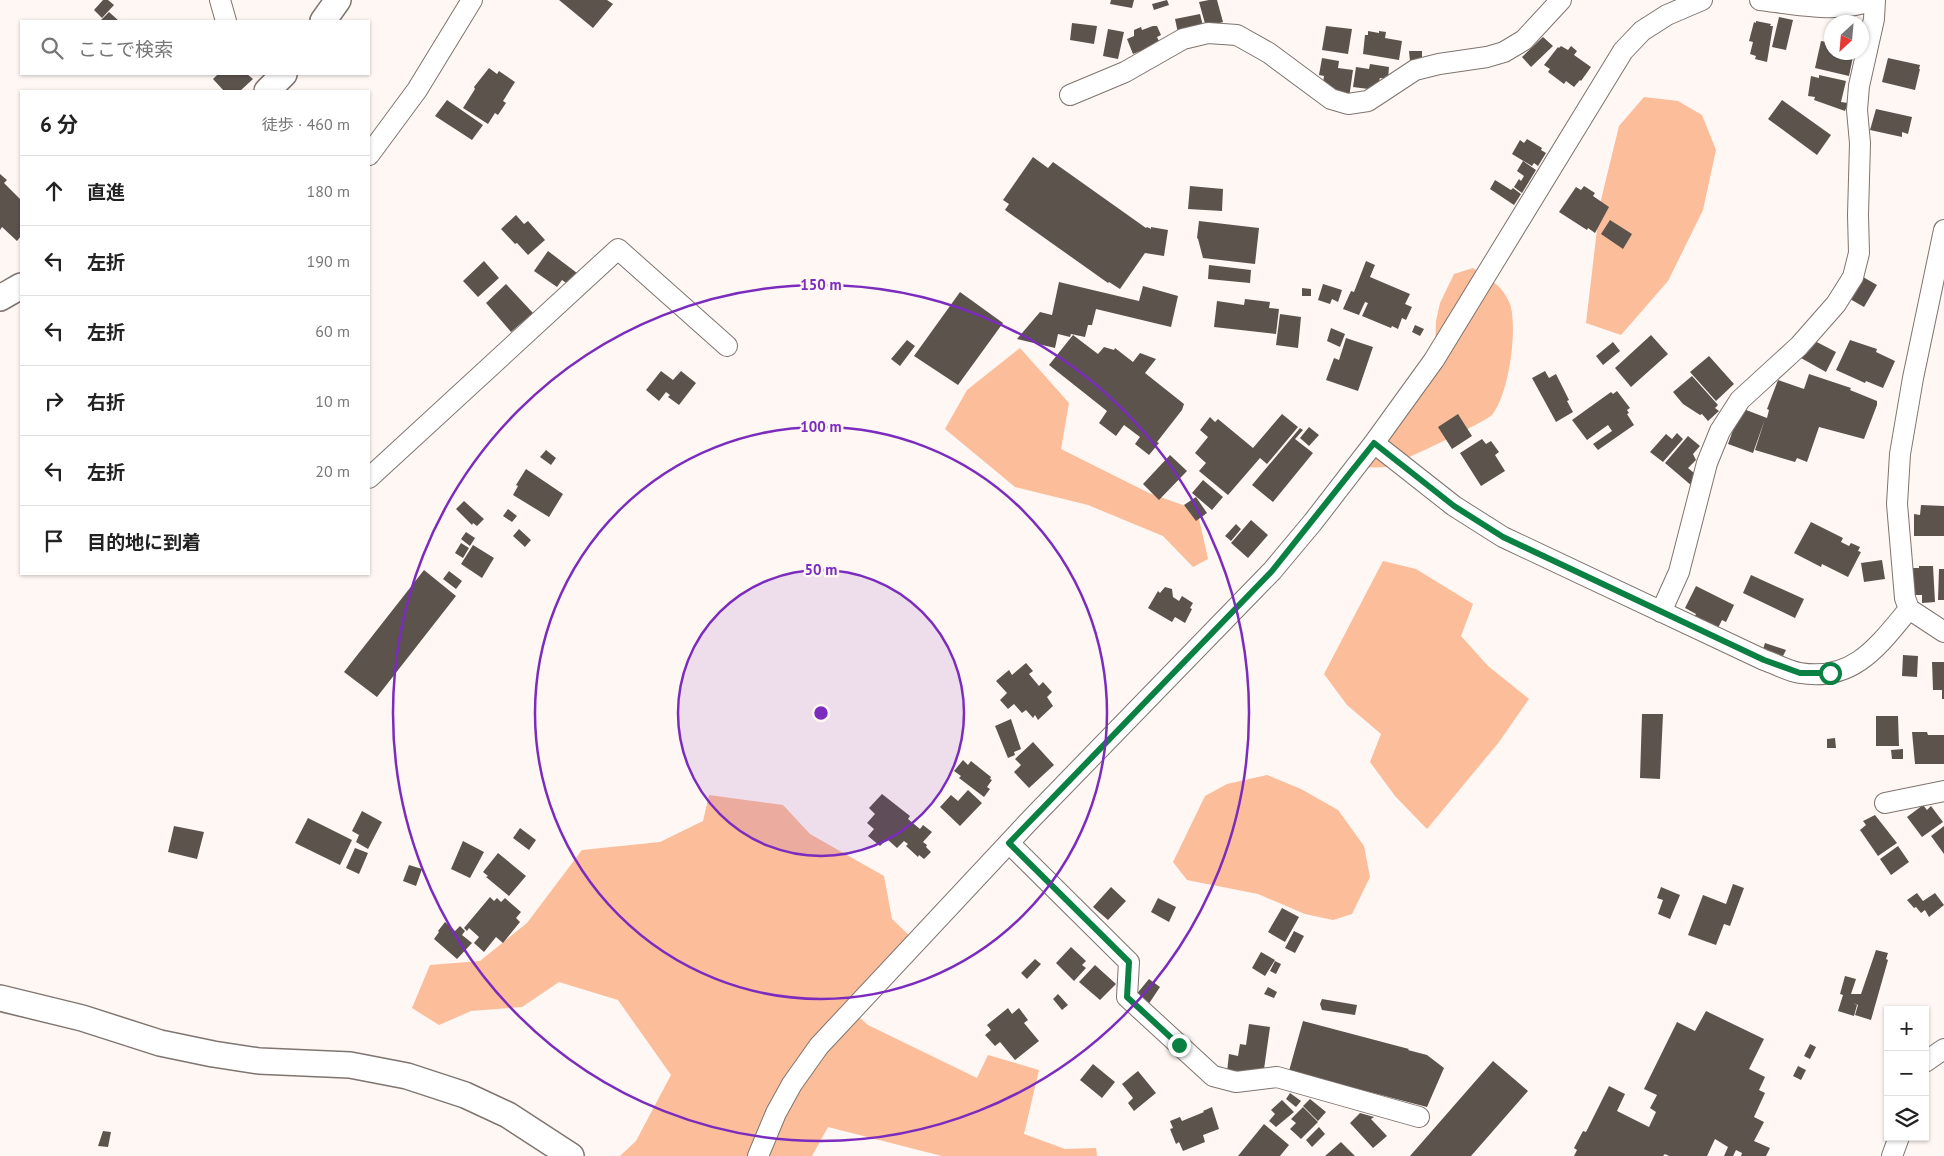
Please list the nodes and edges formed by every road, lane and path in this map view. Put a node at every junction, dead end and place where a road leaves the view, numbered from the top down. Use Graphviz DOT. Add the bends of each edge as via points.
graph roads {
  1 [pos="220,0"];
  2 [pos="338,0"];
  3 [pos="472,0"];
  4 [pos="1561,0"];
  5 [pos="1702,0"];
  6 [pos="1760,0"];
  7 [pos="1874,0"];
  8 [pos="226,20"];
  9 [pos="325,20"];
  10 [pos="1070,95"];
  11 [pos="370,154"];
  12 [pos="1944,230"];
  13 [pos="20,287"];
  14 [pos="0,298"];
  15 [pos="727,346"];
  16 [pos="1374,443"];
  17 [pos="370,477"];
  18 [pos="1909,609"];
  19 [pos="1660,612"];
  20 [pos="1944,632"];
  21 [pos="1944,791"];
  22 [pos="1885,803"];
  23 [pos="1009,843"];
  24 [pos="0,998"];
  25 [pos="1944,1049"];
  26 [pos="1929,1059"];
  27 [pos="1419,1117"];
  28 [pos="1898,1141"];
  29 [pos="571,1156"];
  30 [pos="758,1156"];
  31 [pos="1892,1156"];
  1 -- 8 [label="street"];
  2 -- 9 [label="street"];
  3 -- 11 [label="street" via="417,90"];
  4 -- 10 [label="street" via="1524,40 1504,52 1415,70 1368,101 1348,104 1331,99 1269,53 1237,35 1208,33 1183,39 1125,72"];
  5 -- 16 [label="street" via="1667,15 1642,31 1623,50 1434,360"];
  6 -- 7 [label="street" via="1810,6 1859,6"];
  7 -- 19 [label="street" via="1874,19 1857,110 1860,143 1859,253 1853,277 1836,304 1799,346 1740,400 1720,431 1707,463 1679,572"];
  12 -- 18 [label="street" via="1900,454 1897,504 1905,598"];
  13 -- 14 [label="street"];
  15 -- 17 [label="street" via="618,249"];
  16 -- 19 [label="street" via="1454,506 1503,537"];
  16 -- 23 [label="street" via="1272,571"];
  18 -- 19 [label="street" via="1873,652 1830,673 1800,673"];
  18 -- 20 [label="street"];
  21 -- 22 [label="street"];
  23 -- 27 [label="street" via="1129,962 1127,997 1213,1076 1236,1082 1277,1077"];
  23 -- 30 [label="street" via="819,1046 788,1091"];
  24 -- 29 [label="street" via="82,1018 160,1043 213,1054 350,1066 407,1076 465,1095 508,1115"];
  25 -- 26 [label="street"];
  28 -- 31 [label="street"];
}
